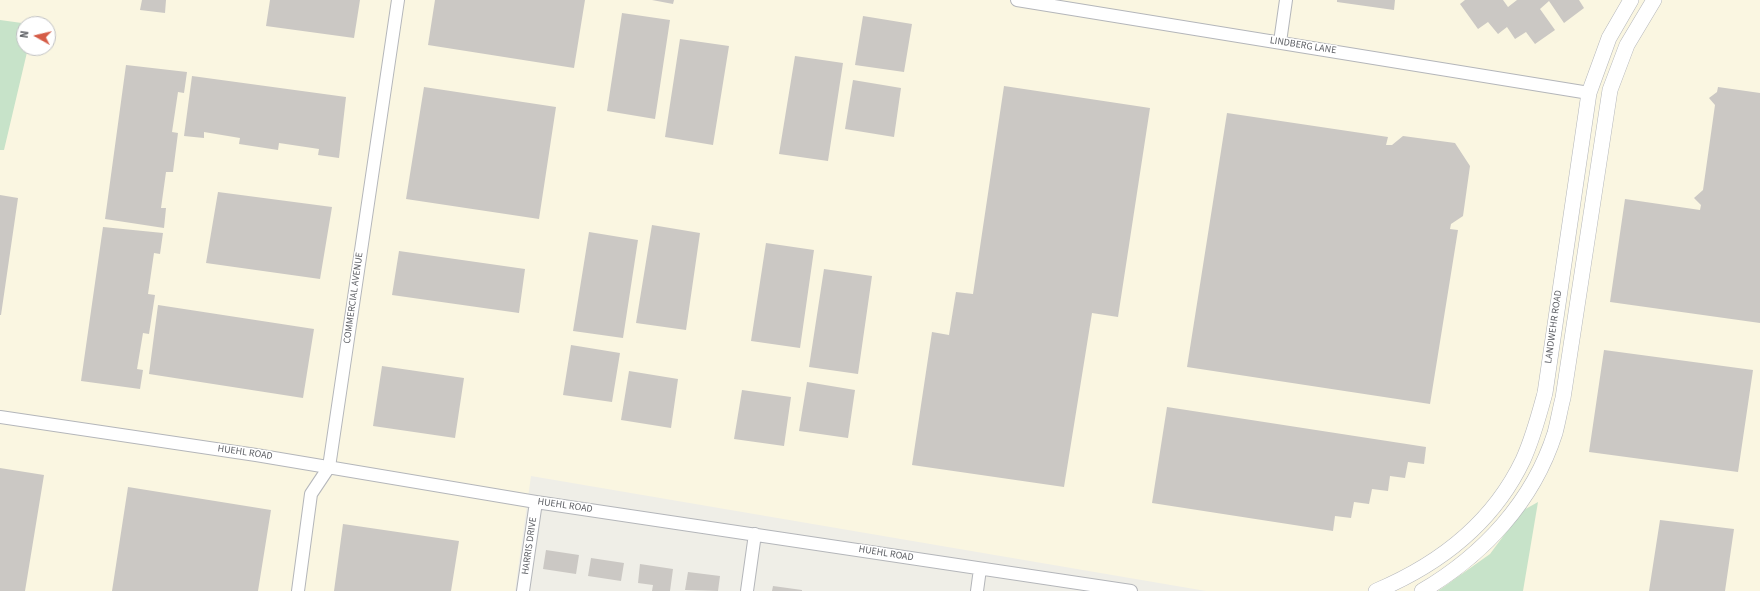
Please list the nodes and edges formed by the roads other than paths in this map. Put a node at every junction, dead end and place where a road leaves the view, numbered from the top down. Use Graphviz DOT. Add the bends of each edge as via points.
graph roads {
  1 [pos="398,0"];
  2 [pos="1017,0"];
  3 [pos="1286,0"];
  4 [pos="1631,0"];
  5 [pos="1654,0"];
  6 [pos="1280,42"];
  7 [pos="1589,93"];
  8 [pos="0,417"];
  9 [pos="329,467"];
  10 [pos="536,502"];
  11 [pos="755,534"];
  12 [pos="980,569"];
  13 [pos="298,591"];
  14 [pos="523,591"];
  15 [pos="747,591"];
  16 [pos="977,591"];
  17 [pos="1131,591"];
  18 [pos="1376,591"];
  19 [pos="1422,591"];
  1 -- 9 [label="street, COMMERCIAL AVENUE"];
  2 -- 6 [label="street, LINDBERG LANE"];
  3 -- 6 [label="street"];
  4 -- 7 [label="street, LANDWEHR ROAD" via="1609,38"];
  5 -- 19 [label="street, LANDWEHR ROAD" via="1627,45 1610,90 1563,398 1555,433 1532,484 1512,515 1492,538 1461,565"];
  6 -- 7 [label="street, LINDBERG LANE"];
  7 -- 18 [label="street, LANDWEHR ROAD" via="1545,393 1536,427 1523,460 1496,505 1466,537 1403,580"];
  8 -- 9 [label="street, HUEHL ROAD"];
  9 -- 10 [label="street, HUEHL ROAD"];
  9 -- 13 [label="street, COMMERCIAL AVENUE" via="311,494"];
  10 -- 11 [label="street, HUEHL ROAD"];
  10 -- 14 [label="street, HARRIS DRIVE"];
  11 -- 12 [label="street, HUEHL ROAD"];
  11 -- 15 [label="street"];
  12 -- 16 [label="street"];
  12 -- 17 [label="street, HUEHL ROAD"];
}
